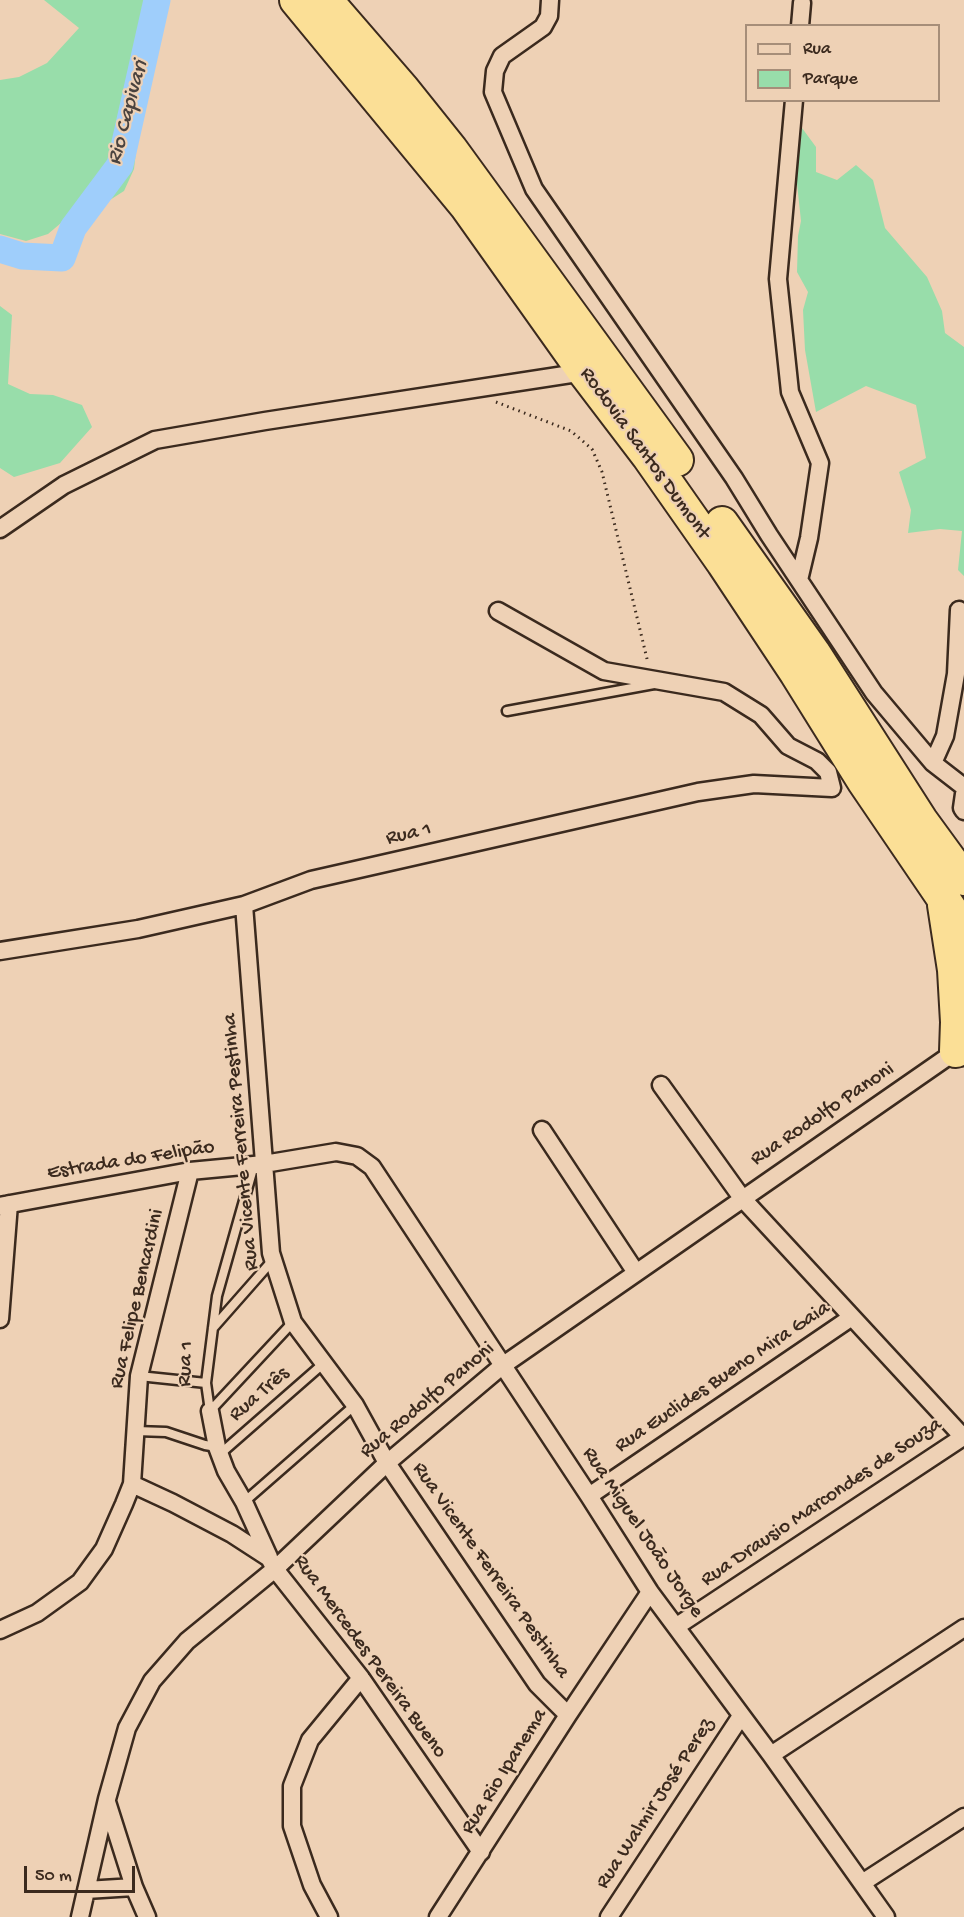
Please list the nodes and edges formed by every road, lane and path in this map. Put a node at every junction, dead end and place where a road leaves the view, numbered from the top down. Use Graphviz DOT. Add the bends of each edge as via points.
graph roads {
  1 [pos="296,0"];
  2 [pos="326,0"];
  3 [pos="550,0"];
  4 [pos="802,3"];
  5 [pos="800,24"];
  6 [pos="794,102"];
  7 [pos="584,372"];
  8 [pos="467,390"];
  9 [pos="0,529"];
  10 [pos="799,580"];
  11 [pos="959,610"];
  12 [pos="498,612"];
  13 [pos="659,681"];
  14 [pos="507,711"];
  15 [pos="933,763"];
  16 [pos="964,787"];
  17 [pos="964,794"];
  18 [pos="964,811"];
  19 [pos="953,887"];
  20 [pos="244,906"];
  21 [pos="964,929"];
  22 [pos="0,951"];
  23 [pos="959,982"];
  24 [pos="960,1050"];
  25 [pos="661,1085"];
  26 [pos="543,1130"];
  27 [pos="259,1164"];
  28 [pos="372,1167"];
  29 [pos="190,1171"];
  30 [pos="742,1198"];
  31 [pos="4,1205"];
  32 [pos="272,1261"];
  33 [pos="635,1271"];
  34 [pos="852,1317"];
  35 [pos="0,1319"];
  36 [pos="292,1322"];
  37 [pos="212,1329"];
  38 [pos="324,1363"];
  39 [pos="502,1366"];
  40 [pos="139,1376"];
  41 [pos="206,1383"];
  42 [pos="355,1405"];
  43 [pos="210,1411"];
  44 [pos="136,1431"];
  45 [pos="964,1437"];
  46 [pos="218,1451"];
  47 [pos="387,1463"];
  48 [pos="132,1484"];
  49 [pos="589,1496"];
  50 [pos="244,1502"];
  51 [pos="272,1564"];
  52 [pos="650,1592"];
  53 [pos="677,1626"];
  54 [pos="964,1628"];
  55 [pos="0,1630"];
  56 [pos="361,1678"];
  57 [pos="568,1715"];
  58 [pos="741,1716"];
  59 [pos="771,1755"];
  60 [pos="107,1799"];
  61 [pos="964,1817"];
  62 [pos="481,1852"];
  63 [pos="862,1883"];
  64 [pos="134,1887"];
  65 [pos="86,1890"];
  66 [pos="80,1917"];
  67 [pos="147,1917"];
  68 [pos="329,1917"];
  69 [pos="438,1917"];
  70 [pos="609,1917"];
  71 [pos="886,1917"];
  1 -- 7 [label="highway, Rodovia Santos Dumont" via="466,206"];
  2 -- 19 [label="highway, Rodovia Santos Dumont" via="403,89 497,210 814,653 921,820"];
  3 -- 10 [label="street" via="549,16 543,27 502,56 495,71 493,92 534,189 734,478"];
  4 -- 5 [label="street"];
  6 -- 10 [label="street" via="778,279 790,392 820,463"];
  7 -- 8 [label="street"];
  7 -- 19 [label="highway, Rodovia Santos Dumont" via="723,563 864,782"];
  8 -- 9 [label="street" via="155,440 64,486"];
  8 -- 13 [label="path" via="571,431 592,449 602,472"];
  10 -- 15 [label="street" via="874,693"];
  11 -- 15 [label="street" via="956,674 945,736"];
  12 -- 13 [label="street" via="604,671"];
  13 -- 14 [label="lane"];
  13 -- 20 [label="street, Rua 1" via="724,692 761,715 788,746 817,761 828,772 831,788 754,784 698,792 311,880"];
  15 -- 16 [label="street"];
  17 -- 18 [label="street"];
  19 -- 21 [label="highway, Rodovia Santos Dumont"];
  19 -- 23 [label="highway"];
  20 -- 22 [label="street, Rua 1" via="138,929"];
  20 -- 27 [label="street, Rua Vicente Ferreira Pestinha"];
  23 -- 24 [label="highway"];
  24 -- 30 [label="street, Rua Rodolfo Panoni"];
  25 -- 30 [label="street"];
  26 -- 33 [label="street"];
  27 -- 28 [label="street, Estrada do Felipão" via="336,1152 357,1156"];
  27 -- 29 [label="street, Estrada do Felipão"];
  27 -- 32 [label="street, Rua Vicente Ferreira Pestinha"];
  27 -- 37 [label="lane, Rua 1" via="217,1296"];
  28 -- 39 [label="street, Rua Miguel João Jorge"];
  29 -- 31 [label="street, Estrada do Felipão"];
  29 -- 40 [label="street, Rua Felipe Bencardini"];
  30 -- 33 [label="street, Rua Rodolfo Panoni"];
  30 -- 34 [label="street"];
  31 -- 35 [label="street"];
  32 -- 36 [label="street, Rua Vicente Ferreira Pestinha"];
  32 -- 37 [label="lane"];
  33 -- 39 [label="street, Rua Rodolfo Panoni"];
  34 -- 45 [label="street"];
  34 -- 49 [label="street, Rua Euclides Bueno Mira Gaia"];
  36 -- 38 [label="street, Rua Vicente Ferreira Pestinha"];
  36 -- 43 [label="lane"];
  37 -- 41 [label="lane, Rua 1"];
  38 -- 42 [label="street, Rua Vicente Ferreira Pestinha"];
  38 -- 46 [label="lane, Rua Três"];
  39 -- 47 [label="street, Rua Rodolfo Panoni"];
  39 -- 49 [label="street, Rua Miguel João Jorge"];
  40 -- 41 [label="lane"];
  40 -- 44 [label="street, Rua Felipe Bencardini"];
  41 -- 43 [label="lane, Rua 1"];
  42 -- 47 [label="street, Rua Vicente Ferreira Pestinha"];
  42 -- 50 [label="lane"];
  43 -- 46 [label="street, Rua 1"];
  44 -- 46 [label="lane" via="166,1432"];
  44 -- 48 [label="street, Rua Felipe Bencardini"];
  45 -- 53 [label="street, Rua Drausio Marcondes de Souza"];
  46 -- 50 [label="street, Rua 1"];
  47 -- 51 [label="street, Rua Rodolfo Panoni"];
  47 -- 57 [label="street, Rua Vicente Ferreira Pestinha" via="537,1684"];
  48 -- 51 [label="street, Rua Mercedes Pereira Bueno" via="232,1534"];
  48 -- 55 [label="street, Rua Felipe Bencardini" via="104,1549 80,1582 38,1613"];
  49 -- 52 [label="street, Rua Miguel João Jorge"];
  50 -- 51 [label="street, Rua 1"];
  51 -- 56 [label="street, Rua Mercedes Pereira Bueno"];
  51 -- 60 [label="street, Rua Rodolfo Panoni" via="187,1641 152,1681 127,1728"];
  52 -- 53 [label="street, Rua Miguel João Jorge"];
  52 -- 57 [label="street, Rua Rio Ipanema"];
  53 -- 58 [label="street, Rua Miguel João Jorge"];
  54 -- 59 [label="street"];
  56 -- 62 [label="street, Rua Mercedes Pereira Bueno"];
  56 -- 68 [label="street" via="310,1740 292,1786 292,1826 312,1885"];
  57 -- 62 [label="street, Rua Rio Ipanema"];
  58 -- 59 [label="street, Rua Miguel João Jorge"];
  58 -- 70 [label="street, Rua Walmir José Perez"];
  59 -- 63 [label="street, Rua Miguel João Jorge"];
  60 -- 64 [label="street"];
  60 -- 65 [label="street, Rua Rodolfo Panoni"];
  61 -- 63 [label="street"];
  62 -- 69 [label="street, Rua Rio Ipanema"];
  63 -- 71 [label="street, Rua Miguel João Jorge"];
  64 -- 65 [label="street"];
  64 -- 67 [label="street"];
  65 -- 66 [label="street, Rua Rodolfo Panoni"];
}
